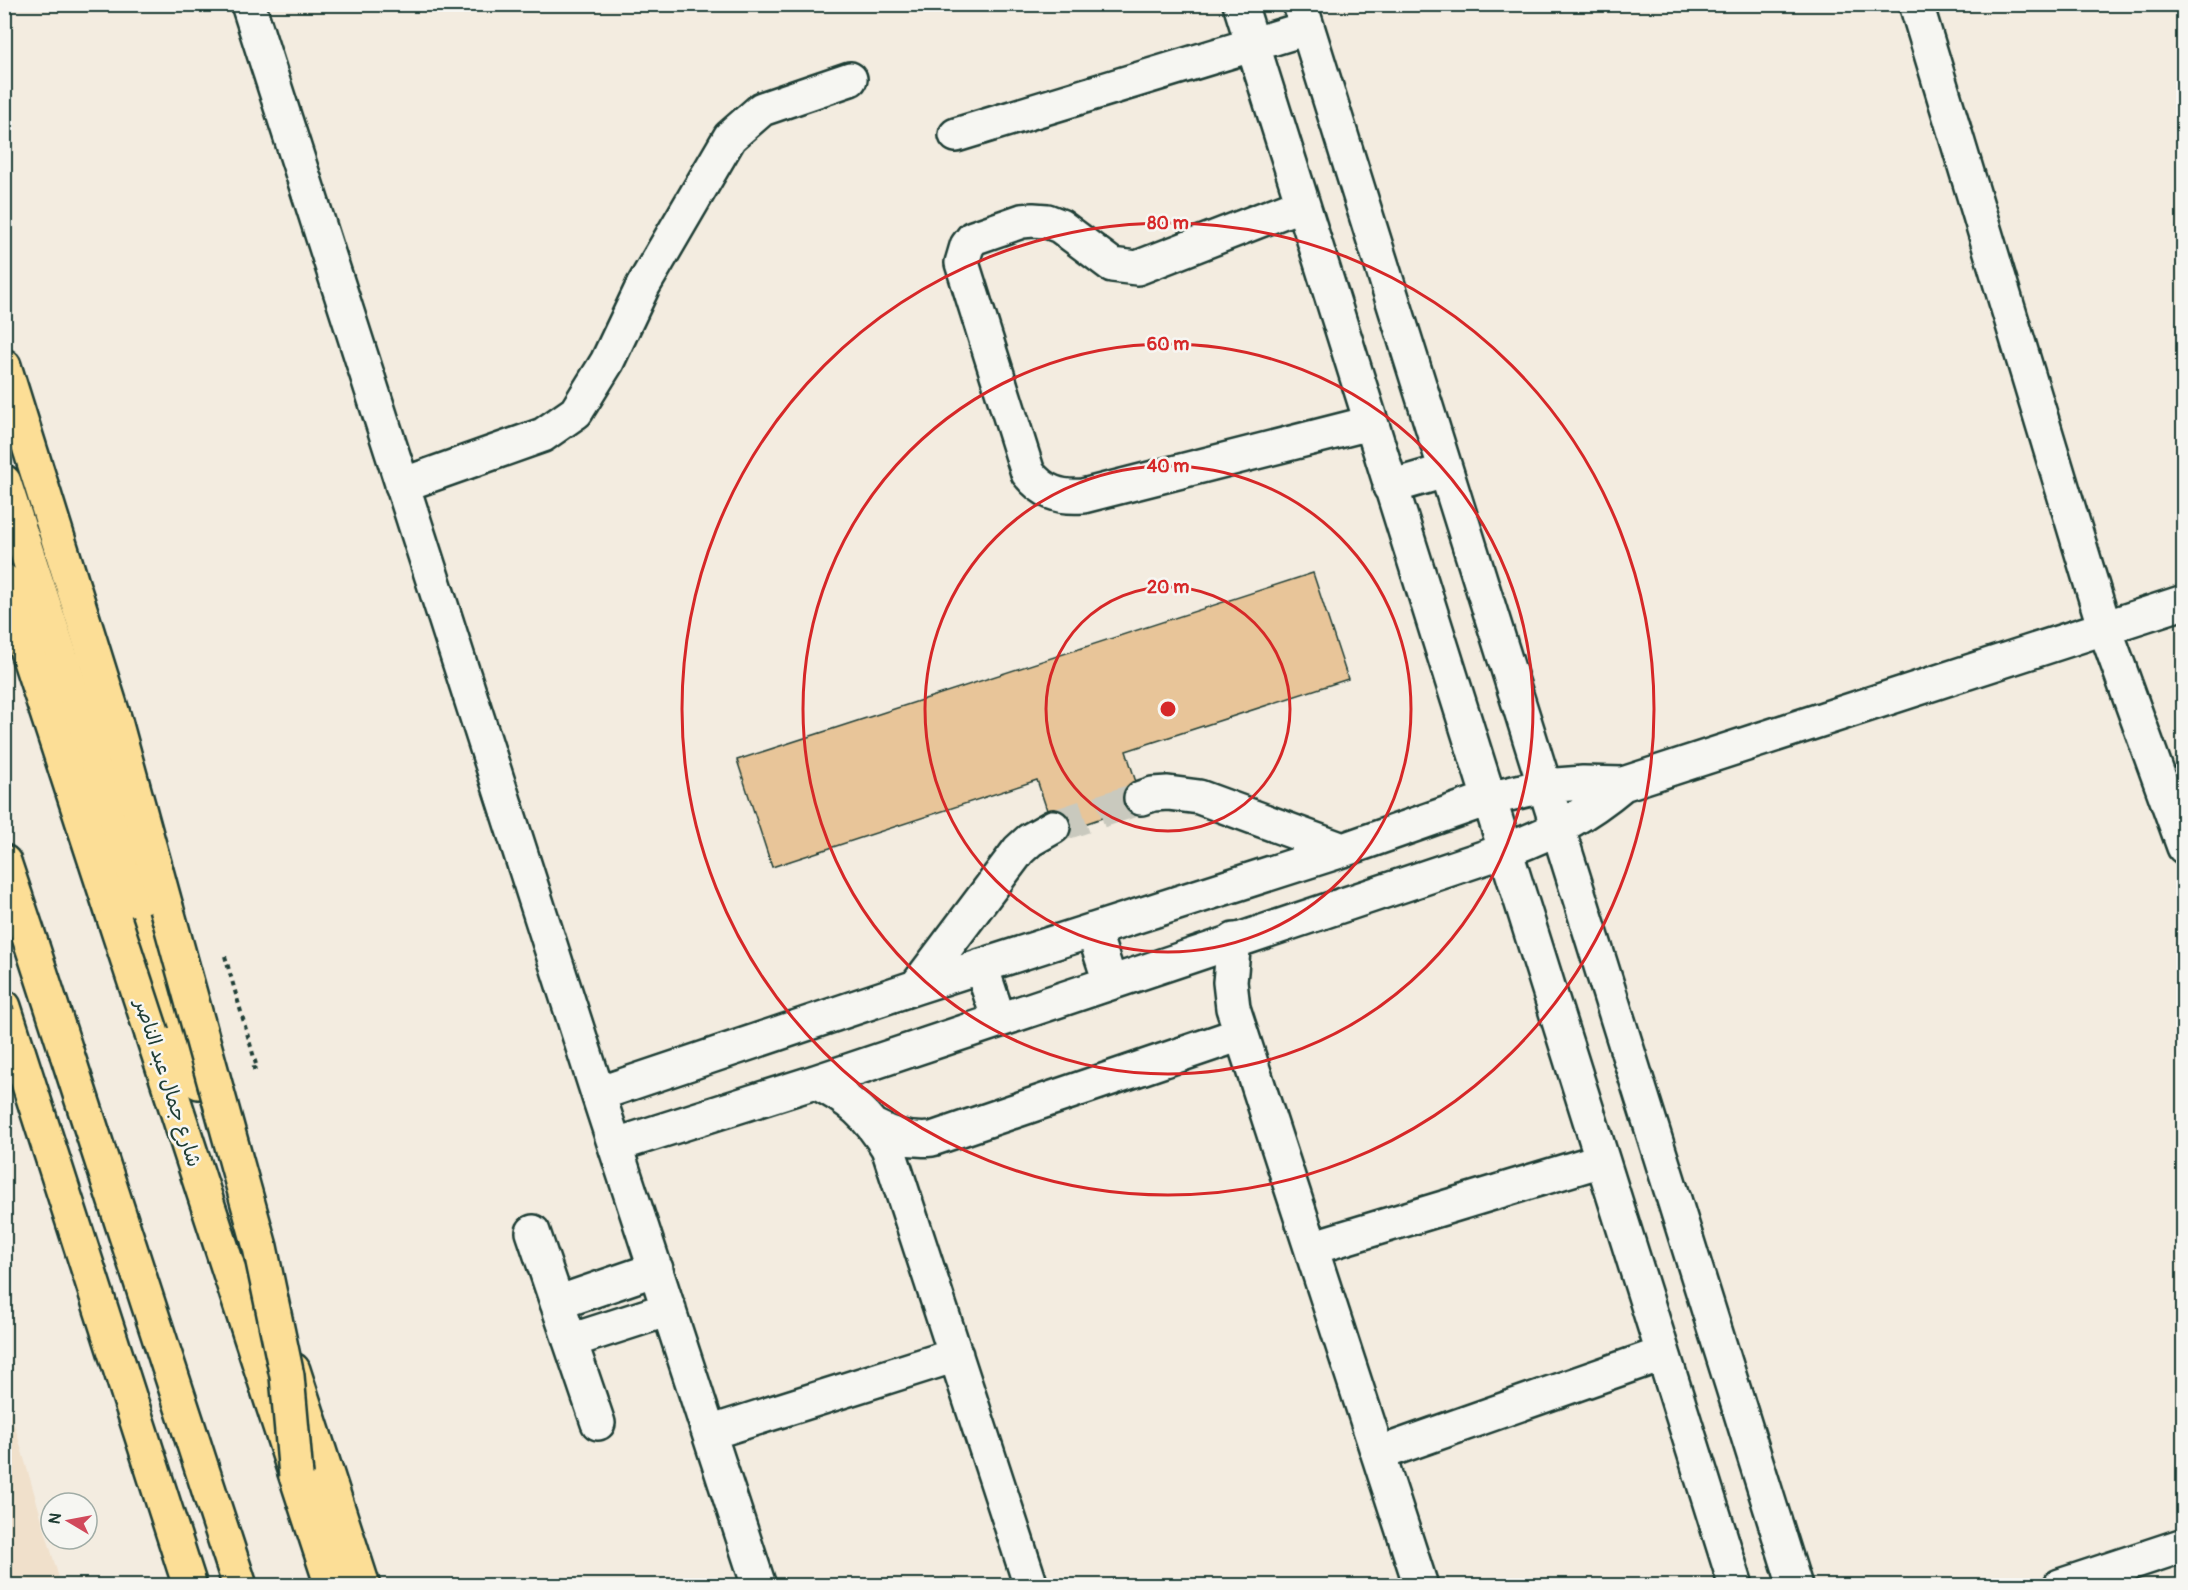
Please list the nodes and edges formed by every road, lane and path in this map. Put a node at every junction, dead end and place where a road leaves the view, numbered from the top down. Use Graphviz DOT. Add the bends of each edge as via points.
graph roads {
  1 [pos="248,4"];
  2 [pos="1240,4"];
  3 [pos="1916,4"];
  4 [pos="1304,16"];
  5 [pos="1252,45"];
  6 [pos="850,79"];
  7 [pos="956,135"];
  8 [pos="1302,204"];
  9 [pos="4,366"];
  10 [pos="1370,423"];
  11 [pos="1445,471"];
  12 [pos="4,482"];
  13 [pos="402,485"];
  14 [pos="1390,488"];
  15 [pos="4,581"];
  16 [pos="2184,602"];
  17 [pos="2104,627"];
  18 [pos="1623,784"];
  19 [pos="1543,786"];
  20 [pos="1141,798"];
  21 [pos="1488,799"];
  22 [pos="1053,827"];
  23 [pos="1558,830"];
  24 [pos="2184,847"];
  25 [pos="1343,850"];
  26 [pos="1504,851"];
  27 [pos="4,862"];
  28 [pos="1093,930"];
  29 [pos="1234,940"];
  30 [pos="225,956"];
  31 [pos="981,966"];
  32 [pos="1110,982"];
  33 [pos="916,987"];
  34 [pos="4,1006"];
  35 [pos="999,1020"];
  36 [pos="1241,1034"];
  37 [pos="257,1068"];
  38 [pos="815,1082"];
  39 [pos="598,1094"];
  40 [pos="876,1127"];
  41 [pos="616,1146"];
  42 [pos="1602,1160"];
  43 [pos="533,1232"];
  44 [pos="1311,1248"];
  45 [pos="656,1269"];
  46 [pos="557,1303"];
  47 [pos="669,1310"];
  48 [pos="570,1341"];
  49 [pos="1662,1354"];
  50 [pos="956,1355"];
  51 [pos="598,1423"];
  52 [pos="709,1433"];
  53 [pos="1378,1454"];
  54 [pos="296,1476"];
  55 [pos="224,1537"];
  56 [pos="2184,1545"];
  57 [pos="190,1586"];
  58 [pos="234,1586"];
  59 [pos="240,1586"];
  60 [pos="332,1586"];
  61 [pos="363,1586"];
  62 [pos="759,1586"];
  63 [pos="1030,1586"];
  64 [pos="1421,1586"];
  65 [pos="1736,1586"];
  66 [pos="1795,1586"];
  67 [pos="2060,1586"];
  1 -- 13 [label="street"];
  2 -- 5 [label="street"];
  3 -- 17 [label="street"];
  4 -- 5 [label="street"];
  4 -- 11 [label="street"];
  5 -- 7 [label="street"];
  5 -- 8 [label="street"];
  6 -- 13 [label="street" via="762,109 730,137 643,286 607,362 576,412 543,435"];
  8 -- 10 [label="street"];
  8 -- 10 [label="street" via="1137,268 1112,265 1060,226 1034,220 973,238 962,263 1028,473 1036,483 1058,495 1083,496"];
  9 -- 54 [label="main road, bridge" via="115,721 260,1247 287,1376"];
  10 -- 14 [label="street"];
  11 -- 14 [label="street"];
  11 -- 19 [label="street"];
  12 -- 61 [label="main road"];
  13 -- 39 [label="street"];
  14 -- 21 [label="street"];
  15 -- 54 [label="main road, شارع جمال عبد الناصر, bridge"];
  16 -- 17 [label="street"];
  17 -- 18 [label="street"];
  17 -- 24 [label="street"];
  18 -- 19 [label="street"];
  18 -- 23 [label="street"];
  19 -- 21 [label="street"];
  19 -- 23 [label="street"];
  20 -- 25 [label="street" via="1168,793 1198,797"];
  21 -- 25 [label="street"];
  21 -- 26 [label="street"];
  22 -- 33 [label="street" via="1019,850"];
  23 -- 26 [label="street"];
  23 -- 66 [label="street"];
  25 -- 28 [label="street"];
  26 -- 29 [label="street"];
  26 -- 42 [label="street"];
  27 -- 55 [label="main road, bridge"];
  28 -- 31 [label="street"];
  28 -- 32 [label="street"];
  29 -- 32 [label="street"];
  29 -- 36 [label="street" via="1230,982"];
  30 -- 37 [label="path"];
  31 -- 33 [label="street"];
  31 -- 35 [label="street"];
  32 -- 35 [label="street"];
  33 -- 39 [label="street"];
  34 -- 57 [label="main road"];
  35 -- 38 [label="street"];
  36 -- 40 [label="street" via="932,1139 908,1139"];
  36 -- 44 [label="street"];
  38 -- 40 [label="street" via="857,1107"];
  38 -- 41 [label="street"];
  39 -- 41 [label="street"];
  40 -- 50 [label="street" via="888,1148"];
  41 -- 45 [label="street"];
  42 -- 44 [label="street"];
  42 -- 49 [label="street"];
  43 -- 46 [label="street"];
  44 -- 53 [label="street"];
  45 -- 46 [label="street"];
  45 -- 47 [label="street"];
  46 -- 48 [label="street"];
  47 -- 48 [label="street"];
  47 -- 52 [label="street"];
  48 -- 51 [label="street"];
  49 -- 53 [label="street"];
  49 -- 65 [label="street"];
  50 -- 52 [label="street"];
  50 -- 63 [label="street"];
  52 -- 62 [label="street"];
  53 -- 64 [label="street"];
  54 -- 60 [label="main road, شارع جمال عبد الناصر"];
  55 -- 58 [label="main road"];
  55 -- 59 [label="main road"];
  56 -- 67 [label="street"];
}
